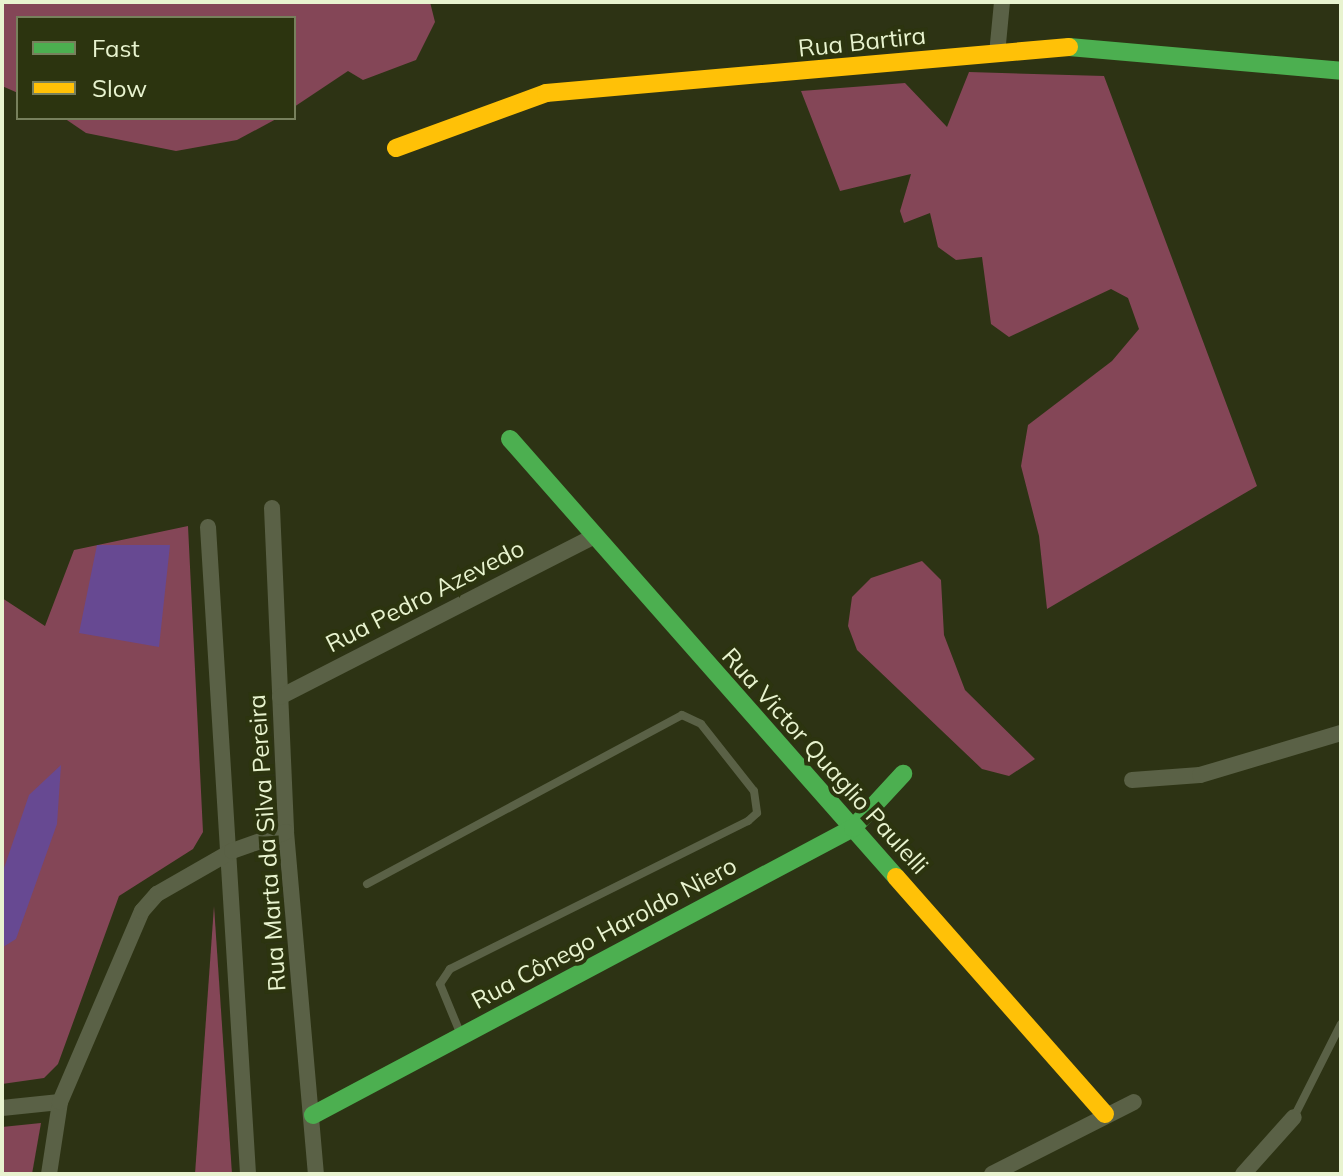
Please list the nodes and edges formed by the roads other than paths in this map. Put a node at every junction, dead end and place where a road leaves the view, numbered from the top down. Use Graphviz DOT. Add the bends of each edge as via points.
graph roads {
  1 [pos="1002,2"];
  2 [pos="997,54"];
  3 [pos="1341,71"];
  4 [pos="396,148"];
  5 [pos="510,439"];
  6 [pos="272,508"];
  7 [pos="208,527"];
  8 [pos="592,537"];
  9 [pos="280,697"];
  10 [pos="1341,733"];
  11 [pos="903,774"];
  12 [pos="1132,780"];
  13 [pos="853,828"];
  14 [pos="286,832"];
  15 [pos="232,851"];
  16 [pos="367,884"];
  17 [pos="1341,1024"];
  18 [pos="461,1036"];
  19 [pos="60,1102"];
  20 [pos="1134,1102"];
  21 [pos="2,1108"];
  22 [pos="1105,1114"];
  23 [pos="313,1115"];
  24 [pos="1294,1117"];
  25 [pos="49,1174"];
  26 [pos="248,1174"];
  27 [pos="316,1174"];
  28 [pos="992,1174"];
  29 [pos="1243,1174"];
  1 -- 2 [label="street"];
  2 -- 3 [label="street, Rua Bartira" via="1082,46"];
  2 -- 4 [label="street, Rua Bartira" via="546,93"];
  5 -- 8 [label="street, Rua Victor Quaglio Paulelli"];
  6 -- 9 [label="street, Rua Marta da Silva Pereira"];
  7 -- 15 [label="street, Rua Marta da Silva Pereira"];
  8 -- 9 [label="street, Rua Pedro Azevedo"];
  8 -- 13 [label="street, Rua Victor Quaglio Paulelli"];
  9 -- 14 [label="street, Rua Marta da Silva Pereira"];
  10 -- 12 [label="street" via="1200,775"];
  11 -- 13 [label="street, Rua Cônego Haroldo Niero"];
  13 -- 18 [label="street, Rua Cônego Haroldo Niero"];
  13 -- 22 [label="street, Rua Victor Quaglio Paulelli"];
  14 -- 15 [label="street"];
  14 -- 23 [label="street, Rua Marta da Silva Pereira"];
  15 -- 19 [label="street" via="157,894 142,911"];
  15 -- 26 [label="street, Rua Marta da Silva Pereira"];
  16 -- 18 [label="lane" via="682,715 701,724 754,791 757,813 748,821 450,969 440,984"];
  17 -- 24 [label="lane"];
  18 -- 23 [label="street, Rua Cônego Haroldo Niero"];
  19 -- 21 [label="street"];
  19 -- 25 [label="street"];
  20 -- 22 [label="street"];
  22 -- 28 [label="street"];
  23 -- 27 [label="street, Rua Marta da Silva Pereira"];
  24 -- 29 [label="street"];
}
